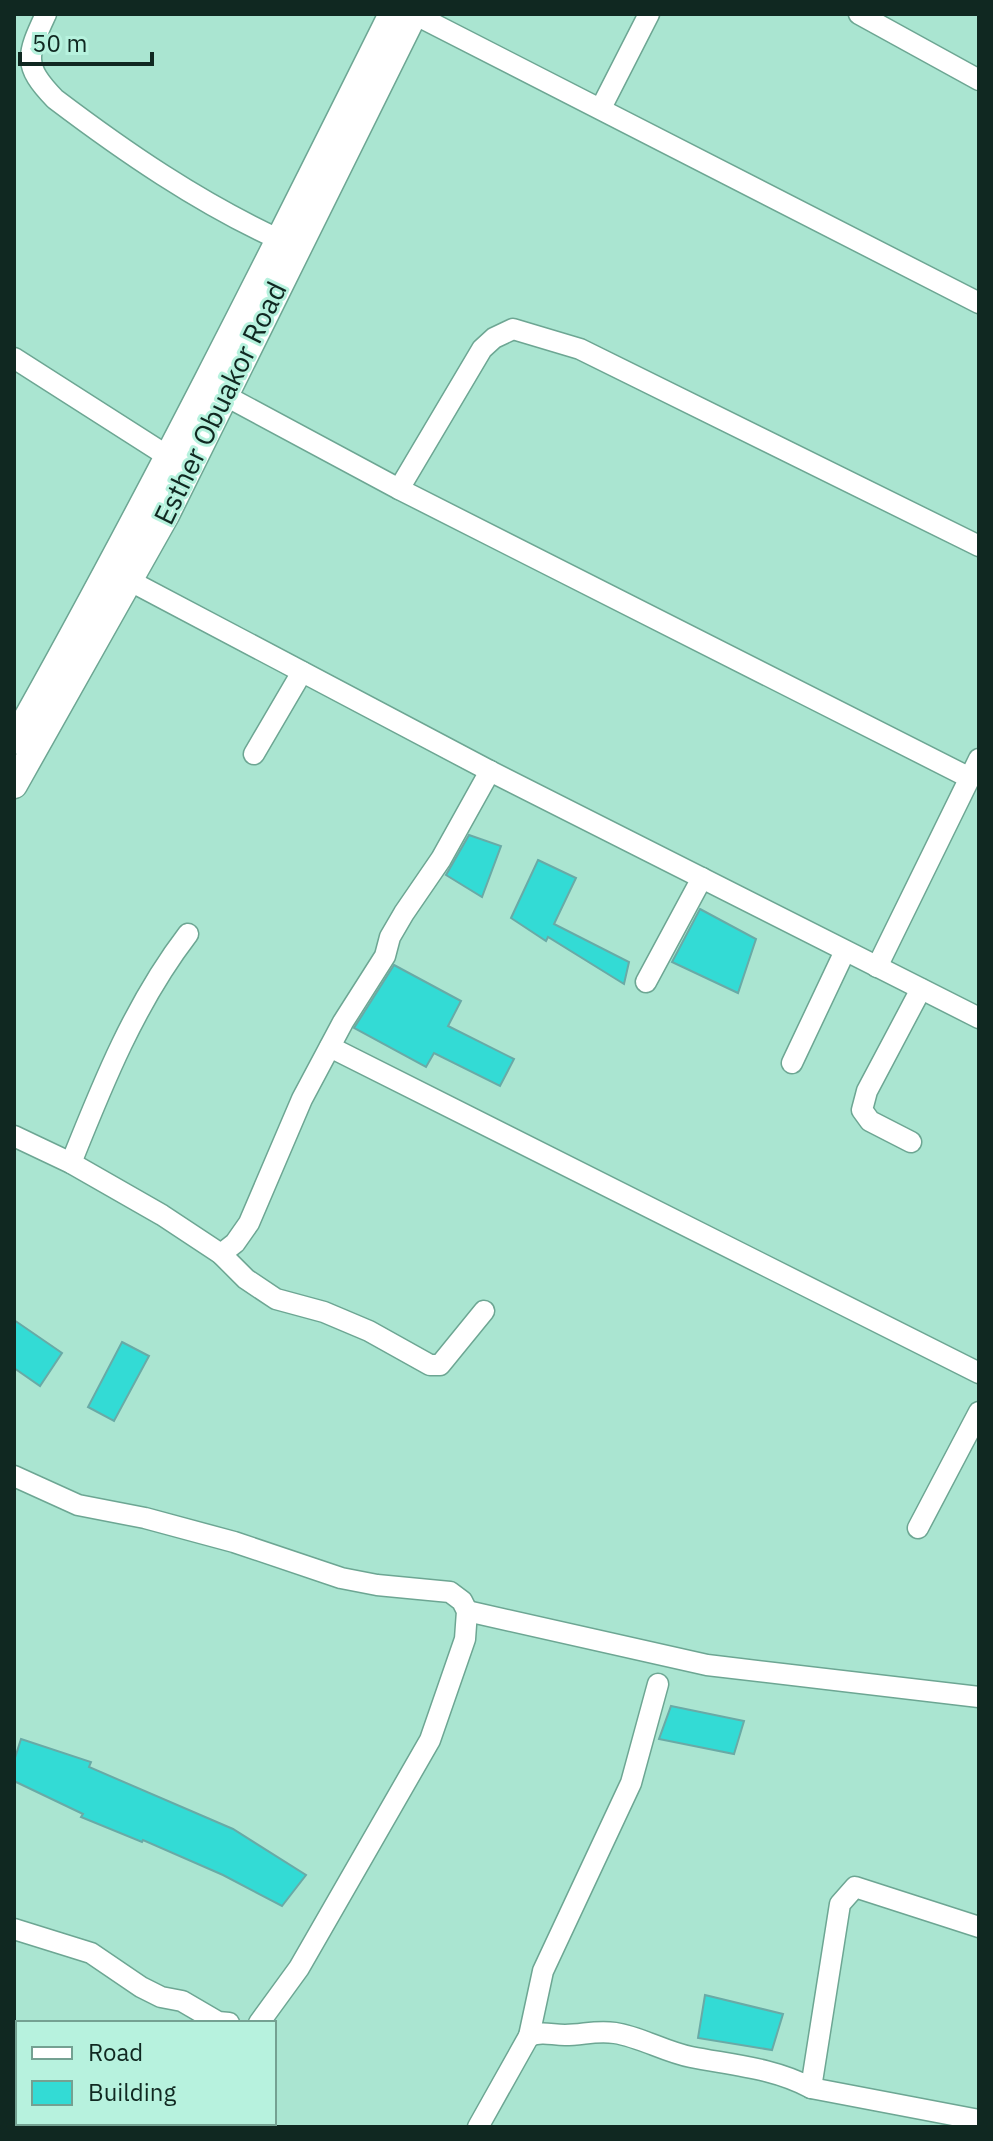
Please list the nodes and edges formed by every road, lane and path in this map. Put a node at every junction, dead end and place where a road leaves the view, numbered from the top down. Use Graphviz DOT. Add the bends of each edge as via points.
graph roads {
  1 [pos="46,14"];
  2 [pos="392,14"];
  3 [pos="414,14"];
  4 [pos="649,14"];
  5 [pos="859,14"];
  6 [pos="979,80"];
  7 [pos="601,108"];
  8 [pos="278,239"];
  9 [pos="979,303"];
  10 [pos="14,358"];
  11 [pos="224,395"];
  12 [pos="169,457"];
  13 [pos="399,489"];
  14 [pos="979,546"];
  15 [pos="120,575"];
  16 [pos="302,672"];
  17 [pos="14,741"];
  18 [pos="254,754"];
  19 [pos="974,768"];
  20 [pos="490,771"];
  21 [pos="14,785"];
  22 [pos="702,878"];
  23 [pos="188,934"];
  24 [pos="845,951"];
  25 [pos="877,967"];
  26 [pos="646,982"];
  27 [pos="921,989"];
  28 [pos="979,1018"];
  29 [pos="330,1047"];
  30 [pos="792,1063"];
  31 [pos="14,1136"];
  32 [pos="911,1142"];
  33 [pos="71,1163"];
  34 [pos="221,1254"];
  35 [pos="484,1311"];
  36 [pos="979,1373"];
  37 [pos="979,1412"];
  38 [pos="14,1476"];
  39 [pos="918,1528"];
  40 [pos="467,1611"];
  41 [pos="658,1684"];
  42 [pos="979,1697"];
  43 [pos="979,1927"];
  44 [pos="14,1929"];
  45 [pos="222,2021"];
  46 [pos="260,2021"];
  47 [pos="529,2036"];
  48 [pos="811,2088"];
  49 [pos="979,2120"];
  50 [pos="478,2127"];
  1 -- 8 [label="street" via="29,63 37,81 55,99 197,198"];
  2 -- 8 [label="street, Esther Obuakor Road"];
  3 -- 7 [label="street"];
  3 -- 11 [label="street, Esther Obuakor Road"];
  4 -- 7 [label="street"];
  5 -- 6 [label="street"];
  7 -- 9 [label="street"];
  8 -- 12 [label="street, Esther Obuakor Road"];
  10 -- 12 [label="street"];
  11 -- 13 [label="street"];
  11 -- 15 [label="street, Esther Obuakor Road" via="166,515"];
  12 -- 15 [label="street, Esther Obuakor Road"];
  13 -- 14 [label="street" via="482,349 513,329 580,349"];
  13 -- 19 [label="street"];
  15 -- 16 [label="street"];
  15 -- 17 [label="street, Esther Obuakor Road"];
  15 -- 21 [label="street, Esther Obuakor Road"];
  16 -- 18 [label="street"];
  16 -- 20 [label="street"];
  19 -- 25 [label="street"];
  20 -- 22 [label="street"];
  20 -- 29 [label="street"];
  22 -- 24 [label="street"];
  22 -- 26 [label="street"];
  23 -- 33 [label="street" via="153,983 116,1054"];
  24 -- 25 [label="street"];
  24 -- 30 [label="street"];
  25 -- 27 [label="street"];
  27 -- 28 [label="street"];
  27 -- 32 [label="street" via="862,1110 870,1121"];
  29 -- 34 [label="street" via="249,1223"];
  29 -- 36 [label="street"];
  31 -- 33 [label="street"];
  33 -- 34 [label="street"];
  34 -- 35 [label="street" via="276,1299 358,1326 430,1365 440,1365"];
  37 -- 39 [label="street"];
  38 -- 40 [label="street" via="78,1505 234,1542 341,1578 450,1592"];
  40 -- 42 [label="street" via="707,1665"];
  40 -- 46 [label="street" via="465,1639 430,1740 299,1968"];
  41 -- 47 [label="street" via="631,1783 543,1971"];
  43 -- 48 [label="street" via="855,1887 840,1904"];
  44 -- 45 [label="street" via="91,1953 141,1987"];
  47 -- 48 [label="street" via="544,2031 618,2033"];
  47 -- 50 [label="street"];
  48 -- 49 [label="street"];
}
